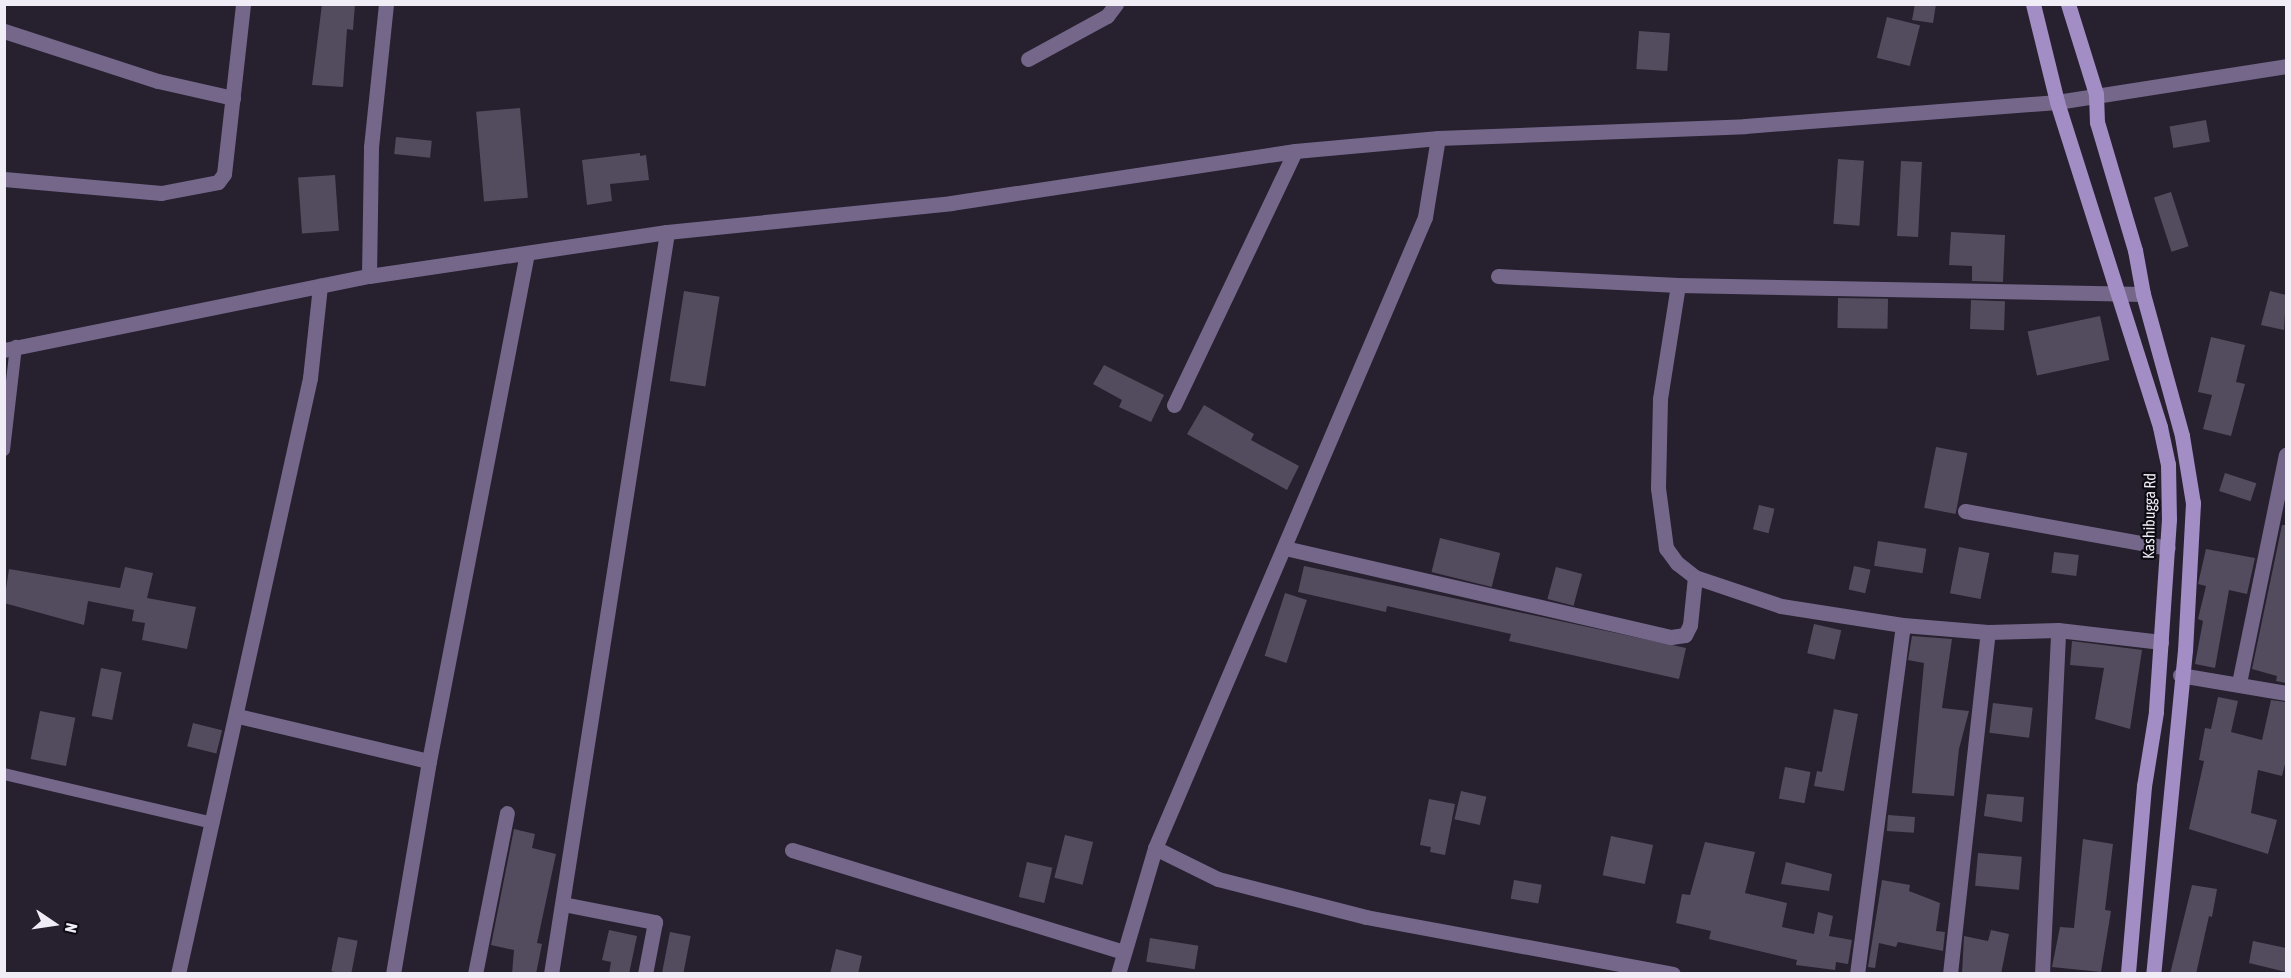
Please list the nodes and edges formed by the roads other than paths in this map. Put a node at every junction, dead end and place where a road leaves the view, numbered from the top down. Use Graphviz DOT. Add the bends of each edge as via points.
graph roads {
  1 [pos="243,4"];
  2 [pos="386,4"];
  3 [pos="1116,4"];
  4 [pos="2032,4"];
  5 [pos="2068,4"];
  6 [pos="4,31"];
  7 [pos="1028,59"];
  8 [pos="2286,66"];
  9 [pos="2096,94"];
  10 [pos="233,98"];
  11 [pos="2057,102"];
  12 [pos="1438,138"];
  13 [pos="1295,151"];
  14 [pos="4,179"];
  15 [pos="667,232"];
  16 [pos="527,253"];
  17 [pos="369,276"];
  18 [pos="1498,276"];
  19 [pos="1678,285"];
  20 [pos="320,286"];
  21 [pos="2118,292"];
  22 [pos="2143,294"];
  23 [pos="10,348"];
  24 [pos="1174,405"];
  25 [pos="4,450"];
  26 [pos="2286,455"];
  27 [pos="1965,511"];
  28 [pos="1285,548"];
  29 [pos="2168,548"];
  30 [pos="1695,577"];
  31 [pos="1903,626"];
  32 [pos="2058,630"];
  33 [pos="1988,632"];
  34 [pos="2161,642"];
  35 [pos="2180,675"];
  36 [pos="2239,683"];
  37 [pos="2286,693"];
  38 [pos="238,716"];
  39 [pos="429,761"];
  40 [pos="4,774"];
  41 [pos="507,813"];
  42 [pos="213,822"];
  43 [pos="1155,848"];
  44 [pos="792,850"];
  45 [pos="563,904"];
  46 [pos="1124,952"];
  47 [pos="178,974"];
  48 [pos="393,974"];
  49 [pos="475,974"];
  50 [pos="552,974"];
  51 [pos="645,974"];
  52 [pos="1118,974"];
  53 [pos="1673,974"];
  54 [pos="1857,974"];
  55 [pos="1950,974"];
  56 [pos="2042,974"];
  57 [pos="2128,974"];
  58 [pos="2153,974"];
  1 -- 10 [label="street"];
  2 -- 17 [label="street" via="371,147"];
  3 -- 7 [label="street" via="1107,16"];
  4 -- 11 [label="main road, Kashibugga Rd"];
  5 -- 9 [label="main road"];
  6 -- 10 [label="street" via="158,81"];
  8 -- 9 [label="street"];
  9 -- 11 [label="street"];
  9 -- 22 [label="main road" via="2097,122 2135,250"];
  10 -- 14 [label="street" via="224,174 207,187 161,193"];
  11 -- 12 [label="street" via="1745,126"];
  11 -- 21 [label="main road, Kashibugga Rd"];
  12 -- 13 [label="street"];
  12 -- 28 [label="street" via="1425,217"];
  13 -- 15 [label="street" via="951,203"];
  13 -- 24 [label="street"];
  15 -- 16 [label="street"];
  15 -- 45 [label="street"];
  16 -- 17 [label="street"];
  16 -- 39 [label="street"];
  17 -- 20 [label="street"];
  18 -- 19 [label="street"];
  19 -- 21 [label="street"];
  19 -- 30 [label="street" via="1660,399 1658,488 1666,548"];
  20 -- 23 [label="street"];
  20 -- 38 [label="street" via="310,378"];
  21 -- 22 [label="street"];
  21 -- 29 [label="main road, Kashibugga Rd" via="2168,464"];
  22 -- 35 [label="main road" via="2182,436 2193,503"];
  23 -- 25 [label="lane"];
  26 -- 36 [label="street"];
  27 -- 29 [label="street"];
  28 -- 30 [label="street" via="1671,637 1684,635 1690,625"];
  28 -- 43 [label="street"];
  29 -- 34 [label="main road, Kashibugga Rd"];
  30 -- 31 [label="street" via="1781,606"];
  31 -- 33 [label="street"];
  31 -- 54 [label="street"];
  32 -- 33 [label="street"];
  32 -- 34 [label="street"];
  32 -- 56 [label="street"];
  33 -- 55 [label="street"];
  34 -- 57 [label="main road, Kashibugga Rd"];
  35 -- 36 [label="street"];
  35 -- 58 [label="main road"];
  36 -- 37 [label="street"];
  38 -- 39 [label="street"];
  38 -- 42 [label="street"];
  39 -- 48 [label="street"];
  40 -- 42 [label="lane"];
  41 -- 49 [label="street"];
  42 -- 47 [label="street"];
  43 -- 46 [label="street"];
  43 -- 53 [label="street" via="1218,879 1366,917"];
  44 -- 46 [label="street"];
  45 -- 50 [label="street"];
  45 -- 51 [label="street" via="655,922"];
  46 -- 52 [label="street"];
}
